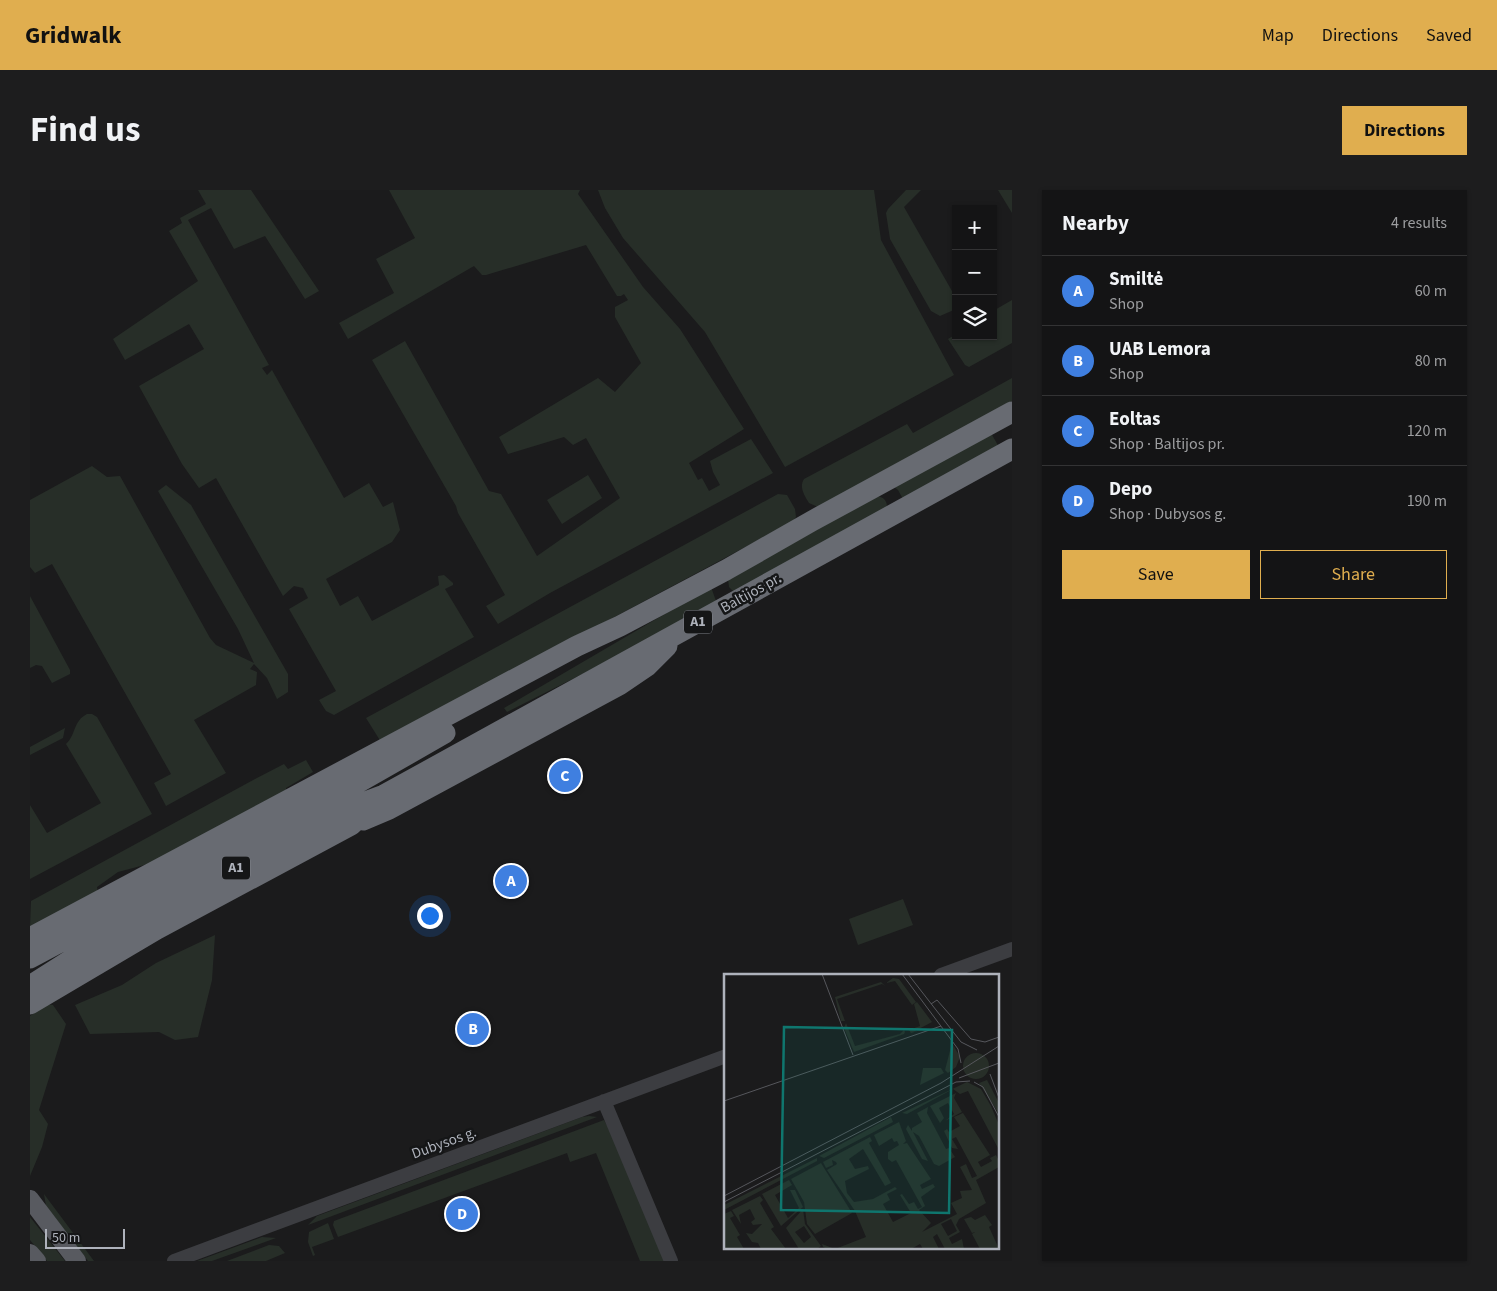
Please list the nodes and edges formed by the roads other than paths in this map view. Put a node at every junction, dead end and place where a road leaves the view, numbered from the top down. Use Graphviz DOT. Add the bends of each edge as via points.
graph roads {
  1 [pos="1012,412"];
  2 [pos="1012,449"];
  3 [pos="873,489"];
  4 [pos="890,516"];
  5 [pos="726,570"];
  6 [pos="735,602"];
  7 [pos="620,626"];
  8 [pos="685,629"];
  9 [pos="384,795"];
  10 [pos="351,825"];
  11 [pos="30,938"];
  12 [pos="87,939"];
  13 [pos="1012,949"];
  14 [pos="30,958"];
  15 [pos="944,974"];
  16 [pos="30,986"];
  17 [pos="30,1004"];
  18 [pos="724,1057"];
  19 [pos="604,1101"];
  20 [pos="30,1199"];
  21 [pos="30,1253"];
  22 [pos="37,1261"];
  23 [pos="77,1261"];
  24 [pos="174,1261"];
  25 [pos="671,1261"];
  1 -- 3 [label="highway, A1"];
  2 -- 4 [label="highway, Baltijos pr. / A1"];
  3 -- 4 [label="highway" via="886,490 895,497 896,506"];
  3 -- 5 [label="highway, A1"];
  4 -- 6 [label="highway, Baltijos pr. / A1"];
  5 -- 6 [label="highway" via="720,583 722,592"];
  5 -- 7 [label="highway, A1"];
  6 -- 8 [label="highway, Baltijos pr. / A1"];
  7 -- 11 [label="highway"];
  7 -- 12 [label="highway, A1" via="533,683"];
  8 -- 9 [label="highway, Baltijos pr. / A1"];
  8 -- 10 [label="highway" via="647,666 619,685 389,809"];
  9 -- 10 [label="highway"];
  9 -- 12 [label="highway, A1" via="340,811"];
  10 -- 17 [label="highway" via="157,929"];
  12 -- 14 [label="highway, A1"];
  12 -- 16 [label="highway, A1"];
  13 -- 15 [label="street"];
  18 -- 19 [label="street, Dubysos g."];
  19 -- 24 [label="street, Dubysos g."];
  19 -- 25 [label="street"];
  20 -- 23 [label="main road"];
  21 -- 22 [label="main road"];
}
